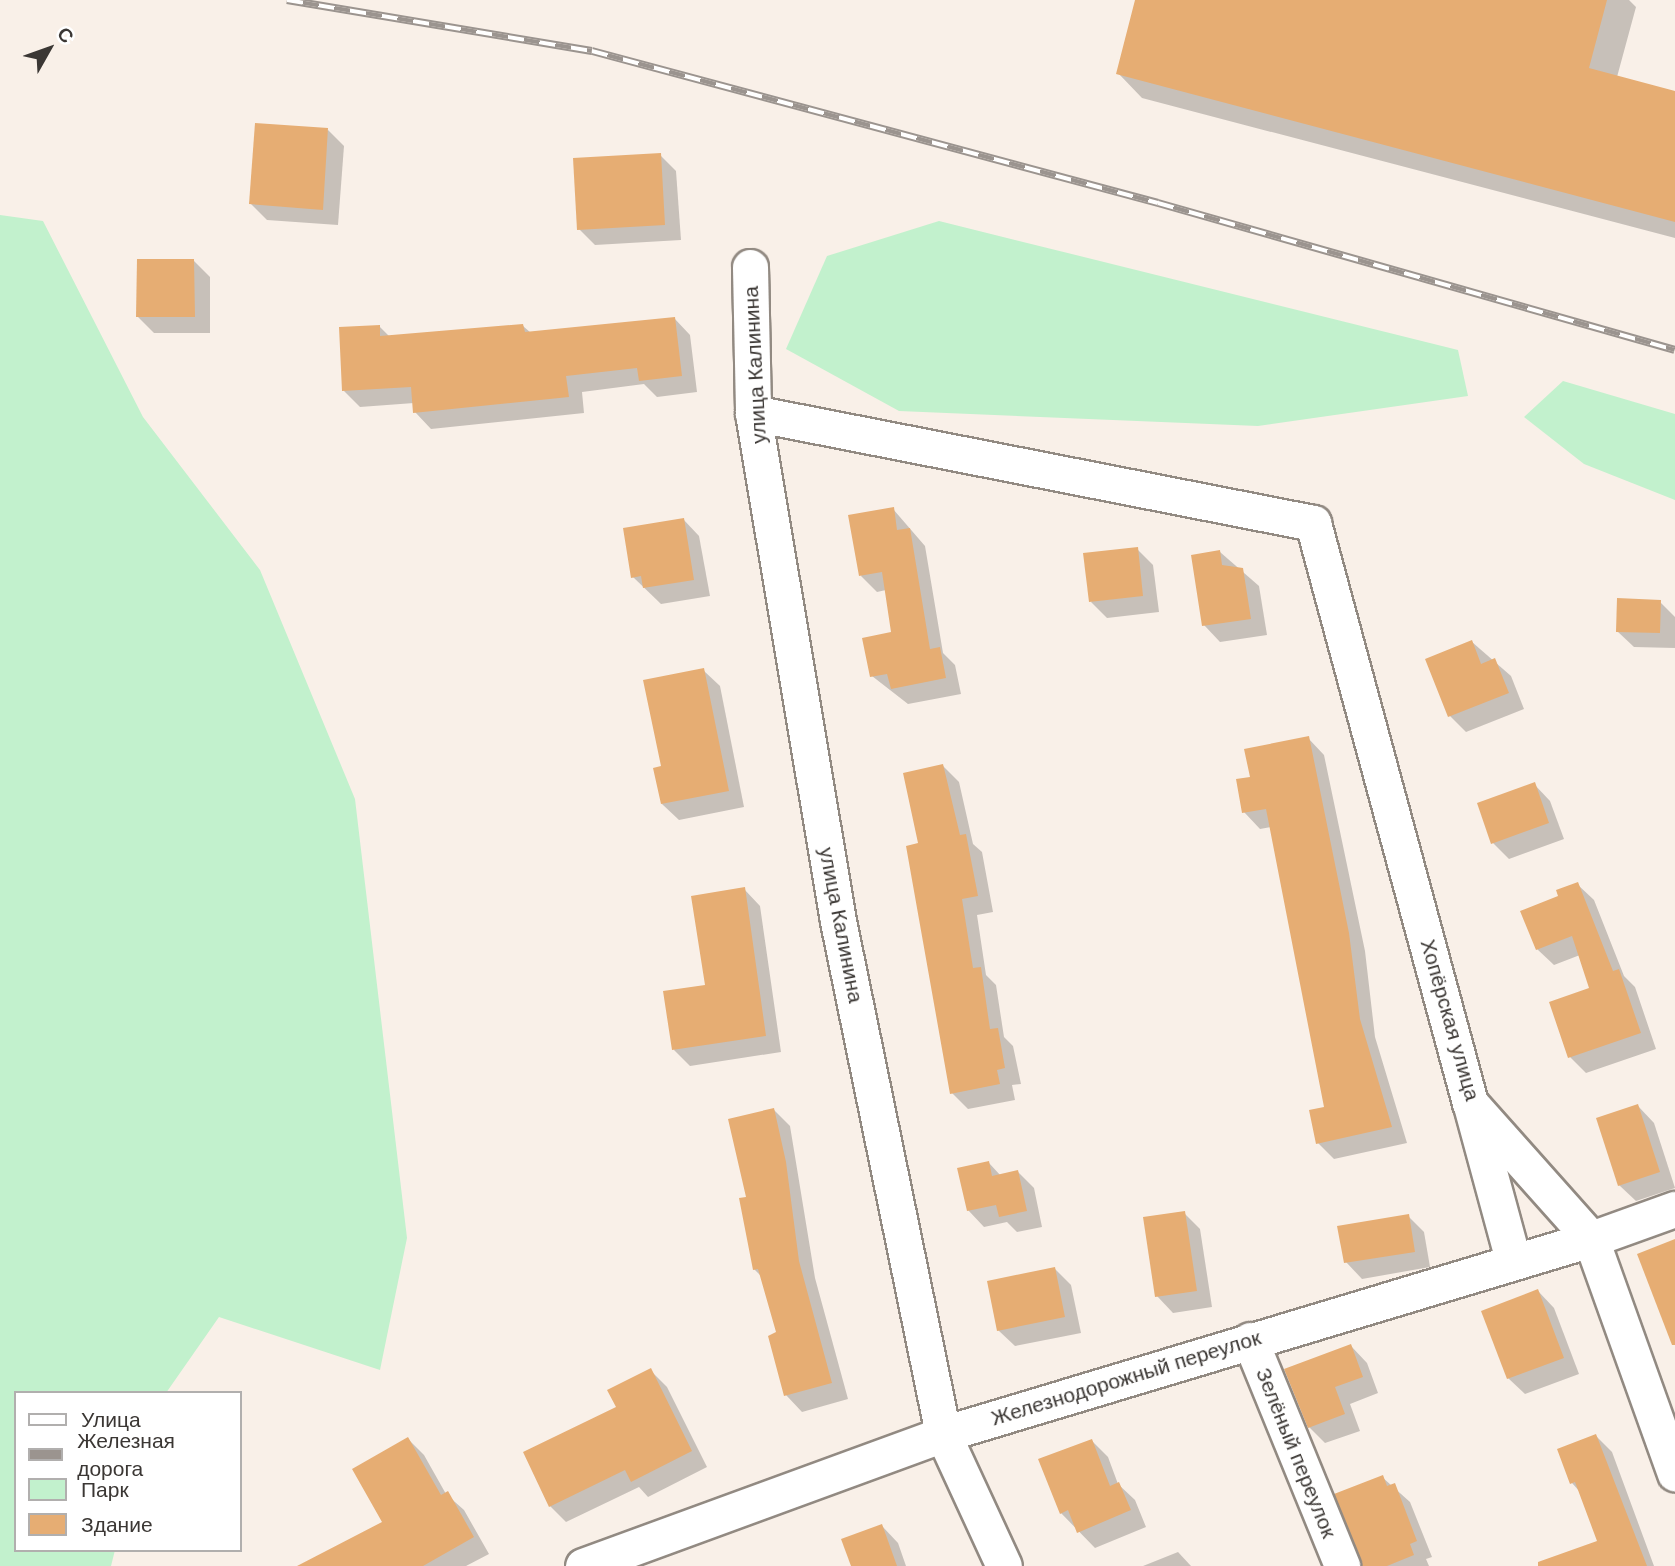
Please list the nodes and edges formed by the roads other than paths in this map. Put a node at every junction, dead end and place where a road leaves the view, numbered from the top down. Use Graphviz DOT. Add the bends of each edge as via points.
graph roads {
  1 [pos="750,267"];
  2 [pos="753,413"];
  3 [pos="1470,1102"];
  4 [pos="1675,1209"];
  5 [pos="1591,1240"];
  6 [pos="1513,1260"];
  7 [pos="1251,1340"];
  8 [pos="943,1434"];
  9 [pos="1675,1473"];
  10 [pos="583,1566"];
  11 [pos="1004,1566"];
  12 [pos="1342,1566"];
  1 -- 2 [label="street, улица Калинина"];
  2 -- 3 [label="street, Хопёрская улица" via="1313,523"];
  2 -- 8 [label="street, улица Калинина" via="838,921"];
  3 -- 5 [label="street, Хопёрская улица"];
  3 -- 6 [label="street"];
  4 -- 5 [label="street, Железнодорожный переулок"];
  5 -- 6 [label="street, Железнодорожный переулок"];
  5 -- 9 [label="street, Хопёрская улица"];
  6 -- 7 [label="street, Железнодорожный переулок"];
  7 -- 8 [label="street, Железнодорожный переулок"];
  7 -- 12 [label="street, Зелёный переулок"];
  8 -- 10 [label="street, Железнодорожный переулок"];
  8 -- 11 [label="street, улица Калинина"];
}
